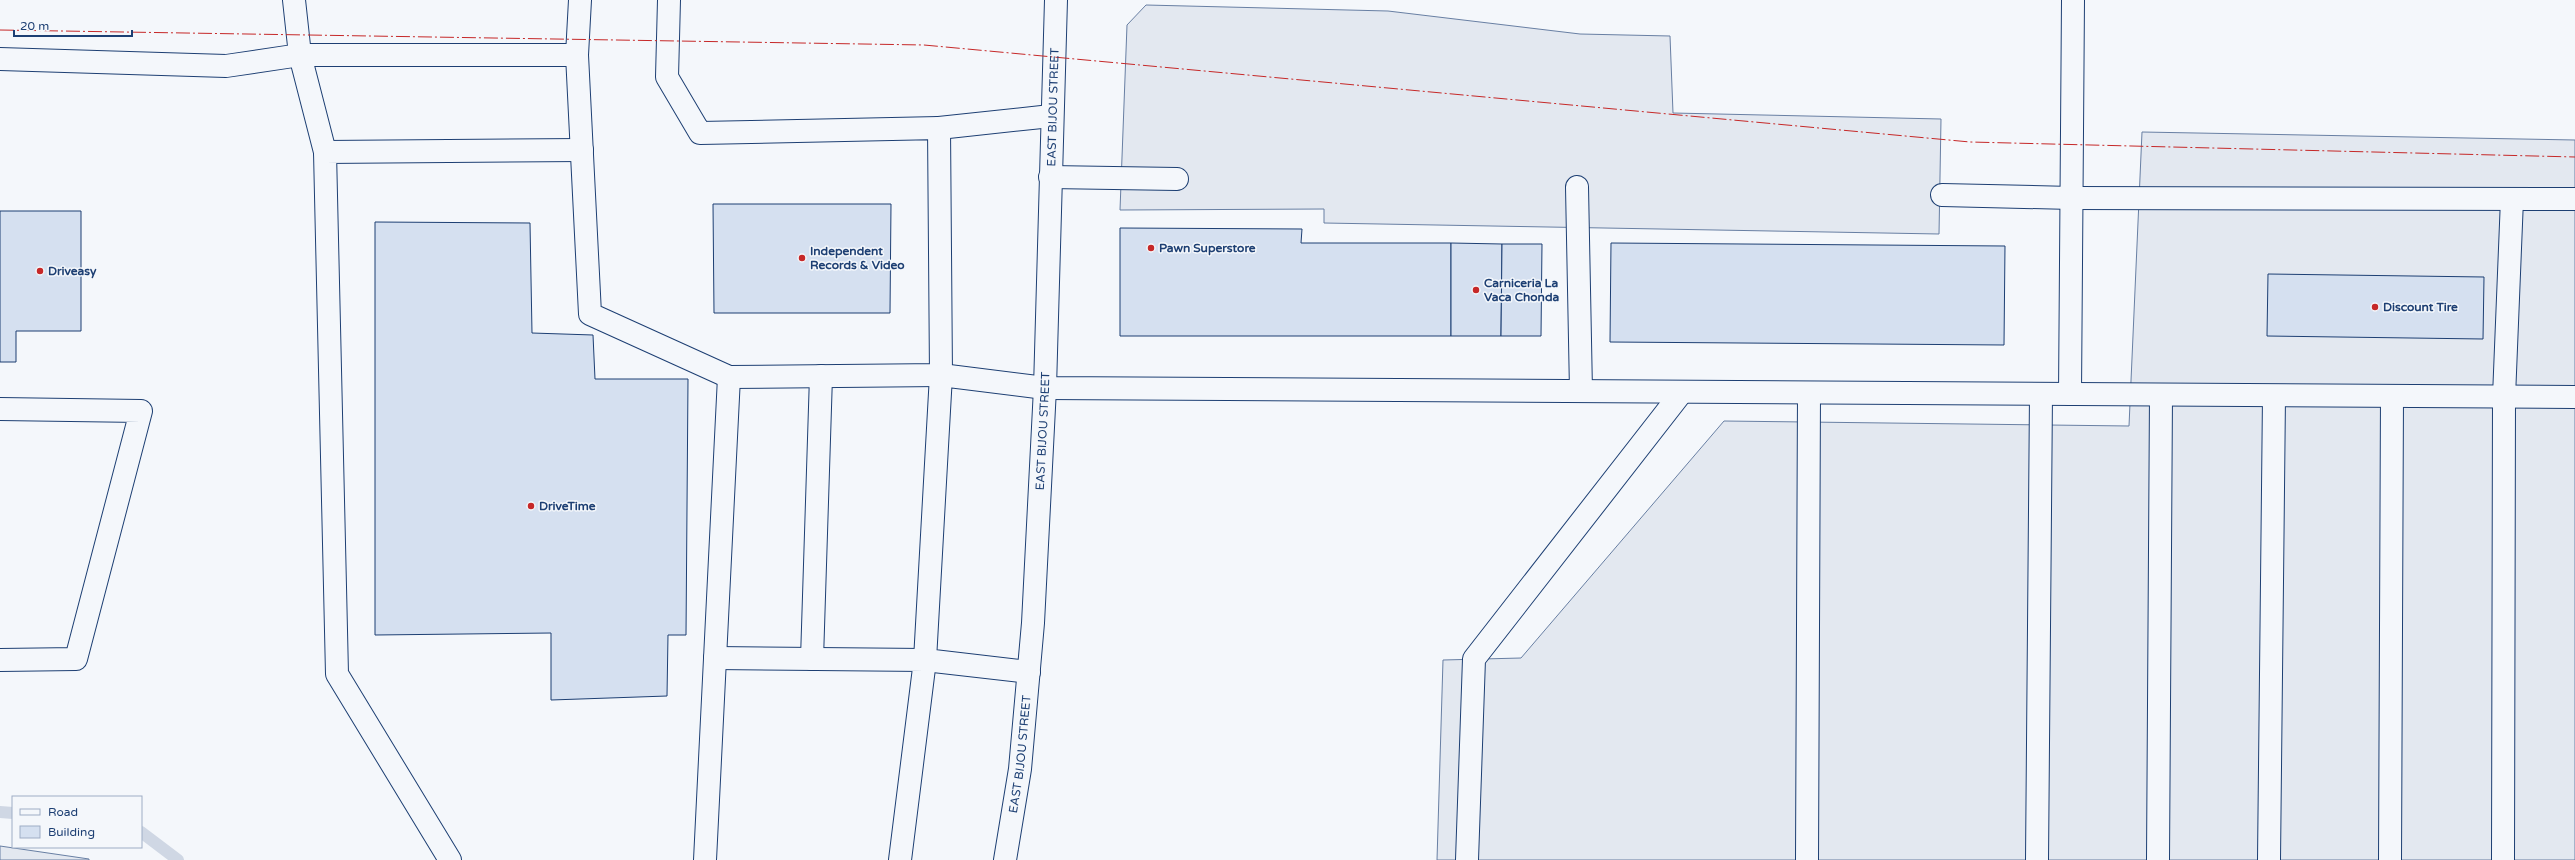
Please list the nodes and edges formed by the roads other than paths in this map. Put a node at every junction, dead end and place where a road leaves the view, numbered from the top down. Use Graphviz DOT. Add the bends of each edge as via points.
graph roads {
  1 [pos="294,0"];
  2 [pos="580,0"];
  3 [pos="669,0"];
  4 [pos="1056,0"];
  5 [pos="2073,0"];
  6 [pos="300,55"];
  7 [pos="577,55"];
  8 [pos="0,60"];
  9 [pos="1051,116"];
  10 [pos="939,128"];
  11 [pos="582,150"];
  12 [pos="325,152"];
  13 [pos="1050,177"];
  14 [pos="1177,179"];
  15 [pos="1577,187"];
  16 [pos="1942,195"];
  17 [pos="2072,198"];
  18 [pos="2512,199"];
  19 [pos="2575,199"];
  20 [pos="942,375"];
  21 [pos="821,376"];
  22 [pos="729,377"];
  23 [pos="1045,388"];
  24 [pos="1581,391"];
  25 [pos="1682,392"];
  26 [pos="1809,393"];
  27 [pos="2041,394"];
  28 [pos="2070,394"];
  29 [pos="2162,395"];
  30 [pos="2274,396"];
  31 [pos="2392,396"];
  32 [pos="2504,396"];
  33 [pos="2575,396"];
  34 [pos="0,409"];
  35 [pos="715,658"];
  36 [pos="812,659"];
  37 [pos="0,660"];
  38 [pos="925,660"];
  39 [pos="1029,672"];
  40 [pos="450,860"];
  41 [pos="705,860"];
  42 [pos="900,860"];
  43 [pos="1005,860"];
  44 [pos="1468,860"];
  45 [pos="1807,860"];
  46 [pos="2037,860"];
  47 [pos="2158,860"];
  48 [pos="2269,860"];
  49 [pos="2390,860"];
  50 [pos="2503,860"];
  1 -- 6 [label="street"];
  2 -- 7 [label="street"];
  3 -- 10 [label="street" via="667,77 700,133"];
  4 -- 9 [label="street, EAST BIJOU STREET"];
  5 -- 17 [label="street"];
  6 -- 7 [label="street"];
  6 -- 8 [label="street" via="226,66"];
  6 -- 12 [label="street"];
  7 -- 11 [label="street"];
  9 -- 10 [label="street"];
  9 -- 13 [label="street, EAST BIJOU STREET"];
  10 -- 20 [label="street"];
  11 -- 12 [label="street"];
  11 -- 22 [label="street" via="590,314"];
  12 -- 40 [label="street" via="336,674"];
  13 -- 14 [label="street"];
  13 -- 23 [label="street, EAST BIJOU STREET"];
  15 -- 24 [label="street"];
  16 -- 17 [label="street"];
  17 -- 18 [label="street"];
  17 -- 28 [label="street"];
  18 -- 19 [label="street"];
  18 -- 32 [label="street"];
  20 -- 21 [label="street"];
  20 -- 23 [label="street"];
  20 -- 38 [label="street"];
  21 -- 22 [label="street"];
  21 -- 36 [label="street"];
  22 -- 35 [label="street"];
  23 -- 24 [label="street"];
  23 -- 39 [label="street, EAST BIJOU STREET"];
  24 -- 25 [label="street"];
  25 -- 26 [label="street"];
  25 -- 44 [label="street" via="1474,659"];
  26 -- 27 [label="street"];
  26 -- 45 [label="street"];
  27 -- 28 [label="street"];
  27 -- 46 [label="street"];
  28 -- 29 [label="street"];
  29 -- 30 [label="street"];
  29 -- 47 [label="street"];
  30 -- 31 [label="street"];
  30 -- 48 [label="street"];
  31 -- 32 [label="street"];
  31 -- 49 [label="street"];
  32 -- 33 [label="street"];
  32 -- 50 [label="street"];
  34 -- 37 [label="street" via="141,411 76,659"];
  35 -- 36 [label="street"];
  35 -- 41 [label="street"];
  36 -- 38 [label="street"];
  38 -- 39 [label="street"];
  38 -- 42 [label="street"];
  39 -- 43 [label="street, EAST BIJOU STREET" via="1020,769"];
}
